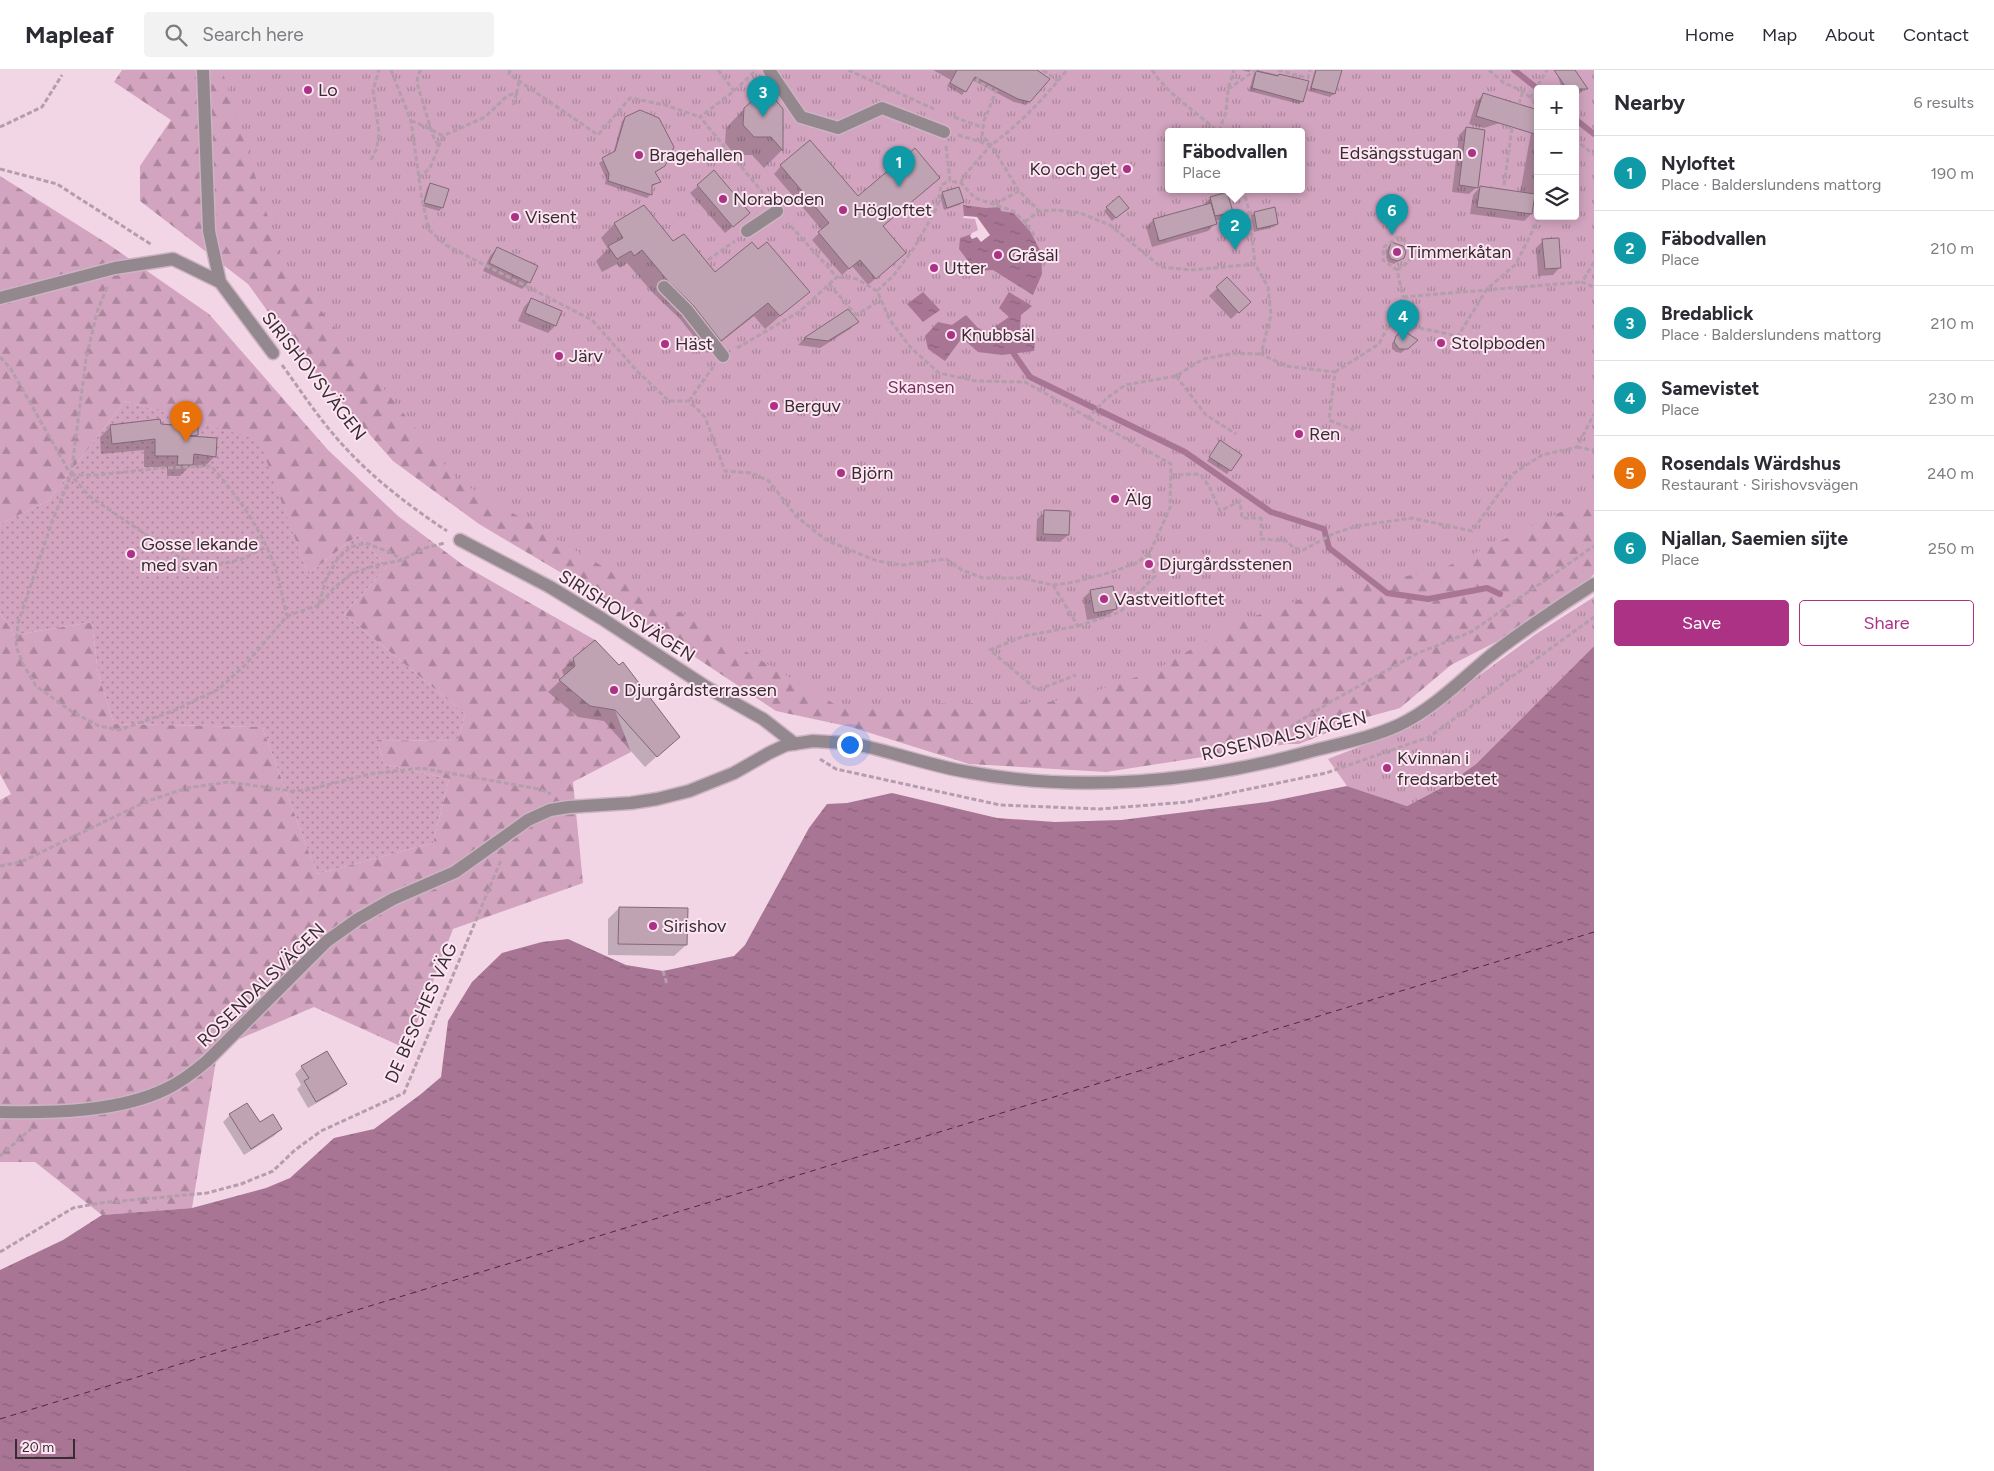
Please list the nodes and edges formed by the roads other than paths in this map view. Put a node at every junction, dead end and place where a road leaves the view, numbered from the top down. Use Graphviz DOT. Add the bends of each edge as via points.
graph roads {
  1 [pos="203,70"];
  2 [pos="769,70"];
  3 [pos="944,132"];
  4 [pos="778,211"];
  5 [pos="747,231"];
  6 [pos="220,282"];
  7 [pos="664,287"];
  8 [pos="0,298"];
  9 [pos="273,352"];
  10 [pos="723,356"];
  11 [pos="460,540"];
  12 [pos="1594,584"];
  13 [pos="796,744"];
  14 [pos="0,1112"];
  1 -- 6 [label="street, SIRISHOVSVÄGEN" via="209,231"];
  2 -- 3 [label="street" via="801,117 838,128 882,108"];
  4 -- 5 [label="street"];
  6 -- 8 [label="street" via="173,259 114,268"];
  6 -- 9 [label="street, SIRISHOVSVÄGEN"];
  7 -- 10 [label="street" via="687,310"];
  11 -- 13 [label="street, SIRISHOVSVÄGEN" via="550,587 708,688 763,719"];
  12 -- 13 [label="street, ROSENDALSVÄGEN" via="1516,636 1425,709 1398,725 1295,756 1252,765 1152,780 1063,781 967,772 847,743"];
  13 -- 14 [label="street, ROSENDALSVÄGEN" via="769,753 734,773 689,791 640,801 550,810 528,820 455,872 393,899 327,941 207,1061 165,1090 92,1109"];
}
